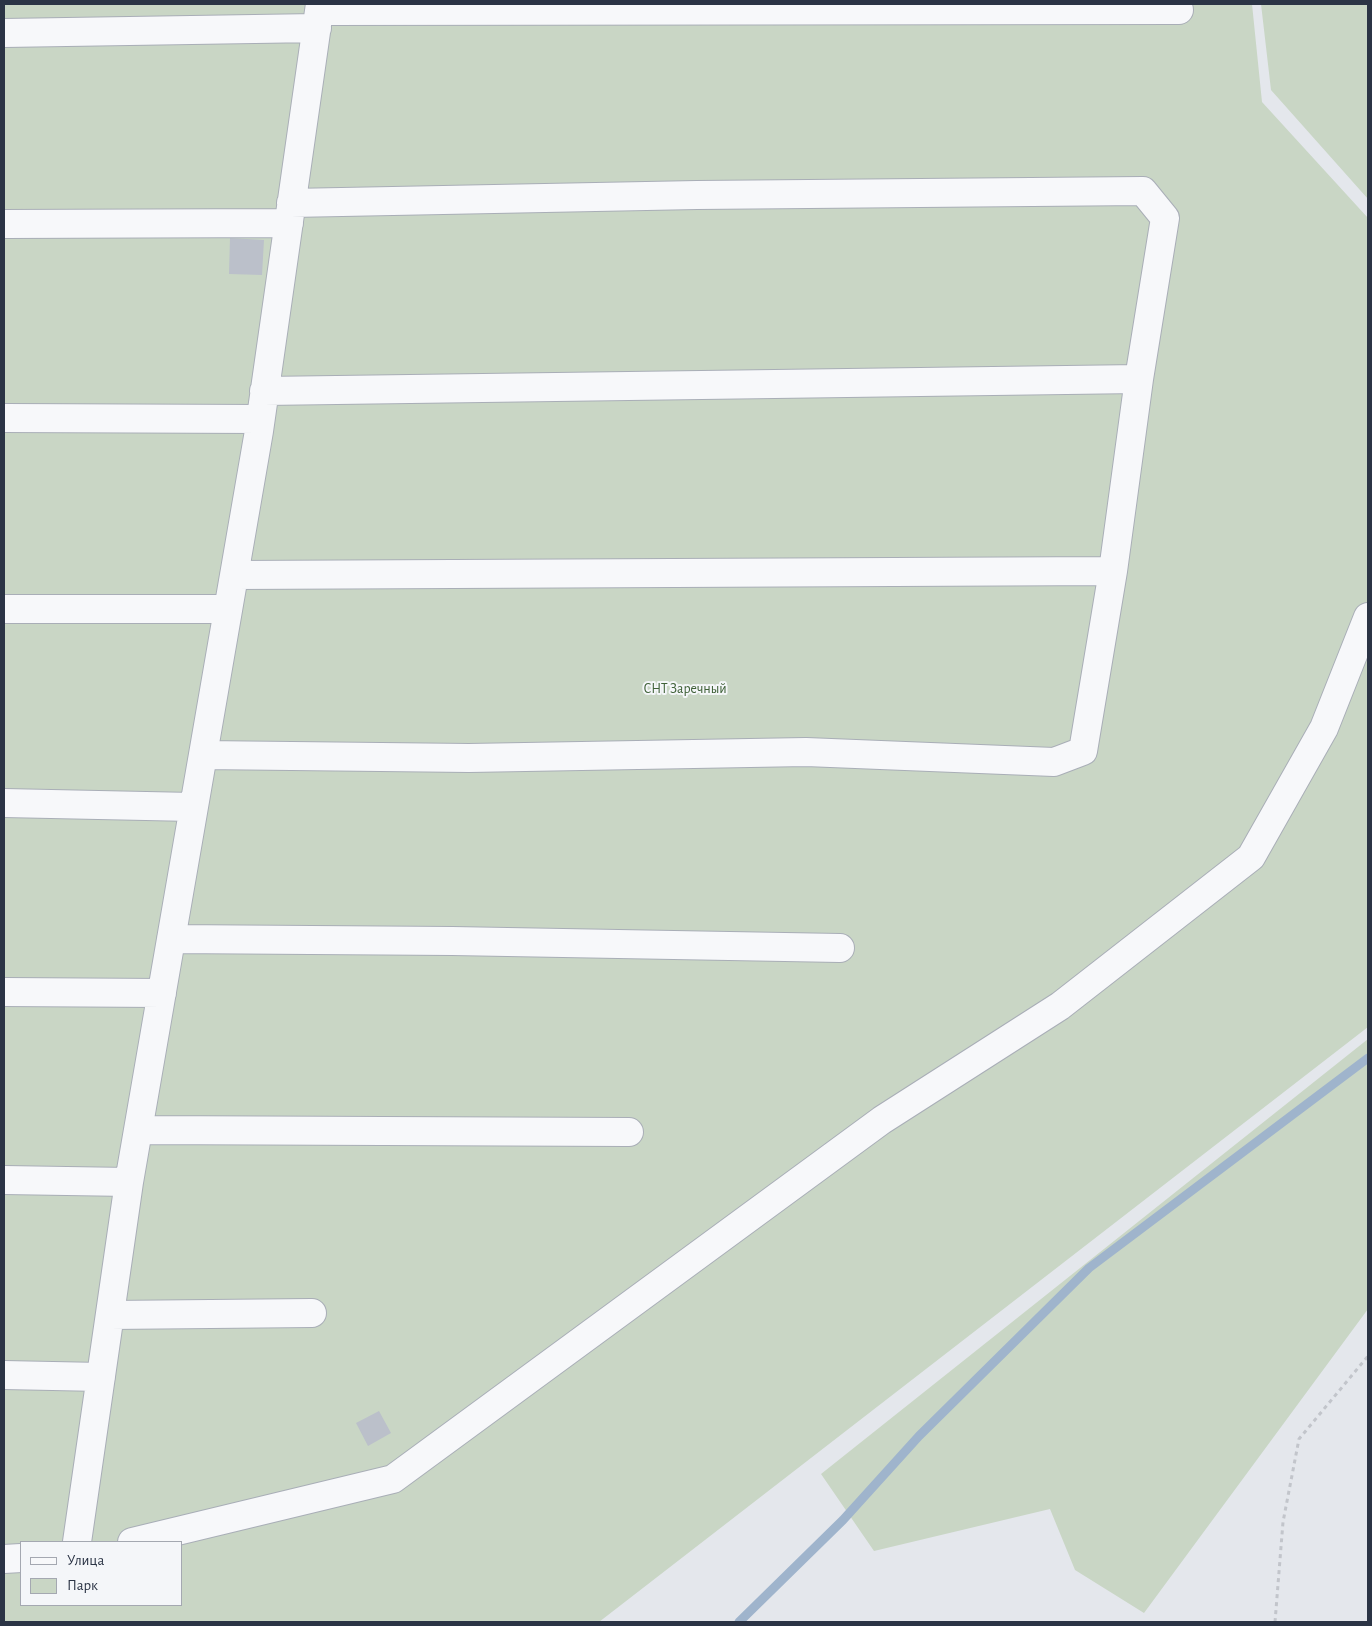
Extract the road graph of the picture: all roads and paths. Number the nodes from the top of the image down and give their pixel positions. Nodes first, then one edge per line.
1 (1178, 10) dead end
2 (319, 14) edge
3 (4, 33) edge
4 (290, 213) junction
5 (4, 224) edge
6 (1139, 379) junction
7 (264, 391) junction
8 (4, 418) edge
9 (260, 419) junction
10 (1113, 571) junction
11 (234, 575) junction
12 (228, 608) junction
13 (4, 610) edge
14 (1368, 616) edge
15 (203, 755) junction
16 (4, 803) edge
17 (193, 807) junction
18 (171, 939) junction
19 (840, 948) dead end
20 (4, 992) edge
21 (162, 993) junction
22 (138, 1130) junction
23 (629, 1132) dead end
24 (4, 1180) edge
25 (129, 1182) junction
26 (312, 1313) dead end
27 (110, 1315) junction
28 (1368, 1356) edge
29 (4, 1375) edge
30 (101, 1376) junction
31 (77, 1541) edge
32 (136, 1541) edge
33 (20, 1558) edge
34 (4, 1559) edge
35 (1275, 1622) edge

1 - 2 street
2 - 3 street
2 - 4 street
4 - 5 street
4 - 6 street
4 - 7 street
6 - 7 street
6 - 10 street
7 - 9 street
8 - 9 street
9 - 11 street
10 - 11 street
10 - 15 street
11 - 12 street
12 - 13 street
12 - 15 street
14 - 32 street
15 - 17 street
16 - 17 street
17 - 18 street
18 - 19 street
18 - 21 street
20 - 21 street
21 - 22 street
22 - 23 street
22 - 25 street
24 - 25 street
25 - 27 street
26 - 27 street
27 - 30 street
28 - 35 path
29 - 30 street
30 - 31 street
33 - 34 street

